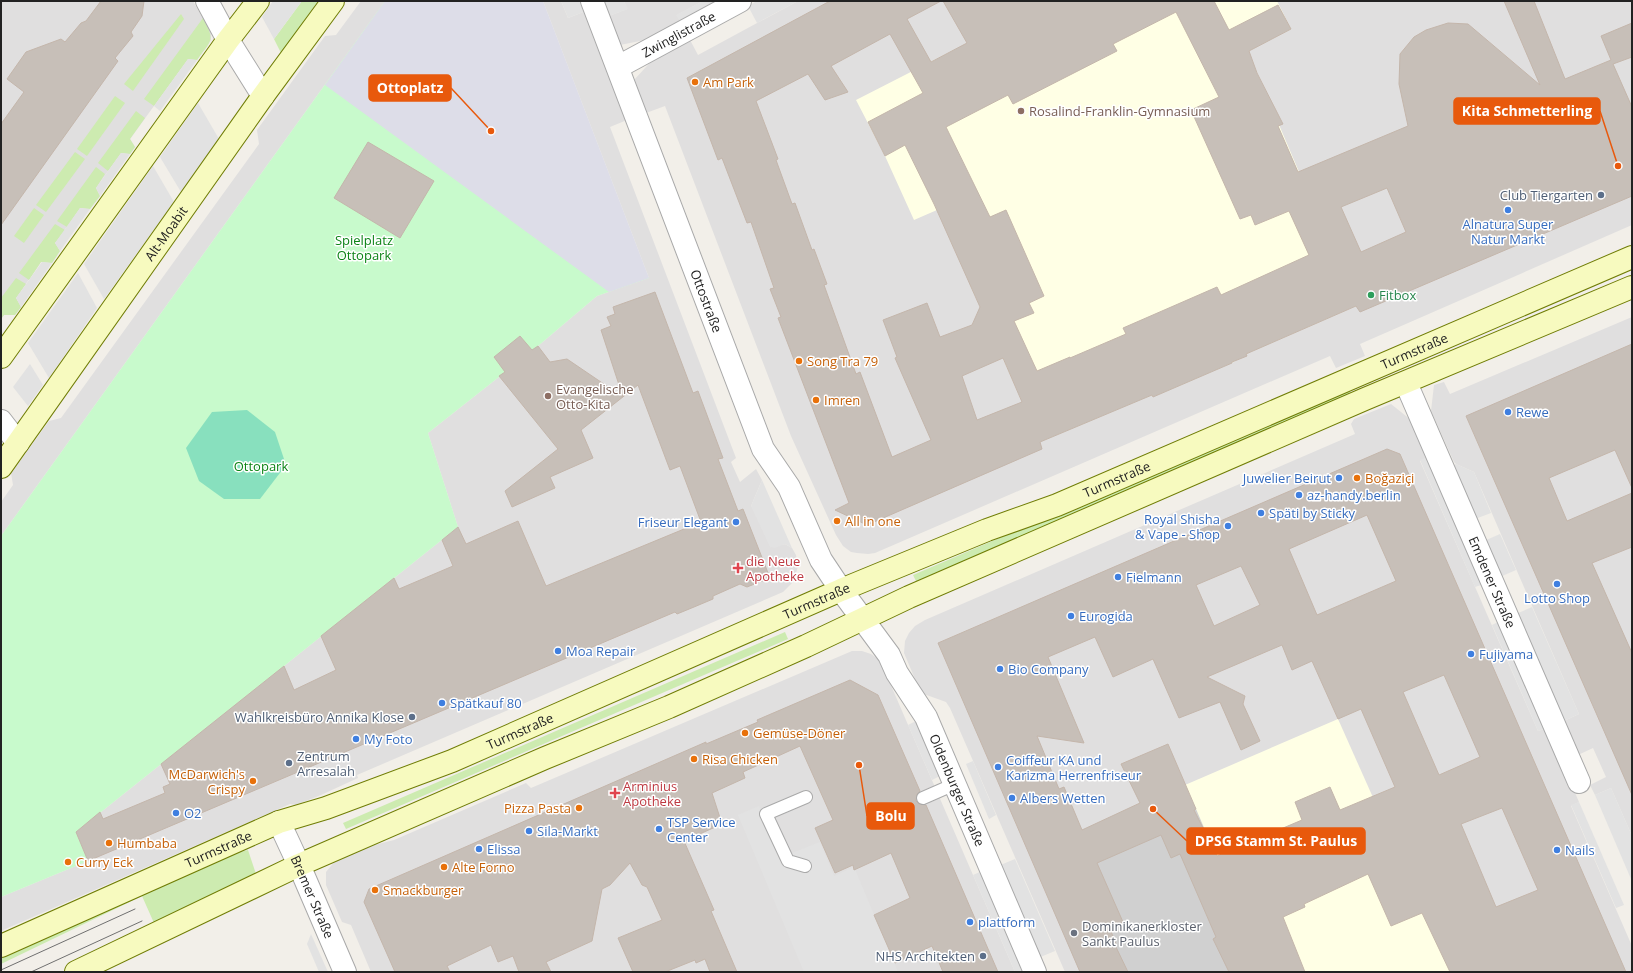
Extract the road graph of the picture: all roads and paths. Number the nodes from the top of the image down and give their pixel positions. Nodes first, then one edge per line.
1 (207, 1) edge
2 (258, 1) edge
3 (333, 1) edge
4 (592, 1) edge
5 (740, 1) edge
6 (228, 40) junction
7 (618, 67) junction
8 (263, 96) junction
9 (1632, 257) edge
10 (1632, 287) edge
11 (1, 358) edge
12 (1406, 383) junction
13 (1, 421) edge
14 (18, 443) junction
15 (1, 467) edge
16 (841, 590) junction
17 (862, 618) junction
18 (1579, 782) dead end
19 (954, 784) junction
20 (806, 797) dead end
21 (923, 798) dead end
22 (279, 822) junction
23 (300, 865) junction
24 (805, 866) dead end
25 (1, 946) edge
26 (76, 972) edge
27 (345, 972) edge
28 (1035, 972) edge

1 - 6 street
2 - 6 main road
3 - 8 main road, Alt-Moabit
4 - 7 street, Ottostraße
5 - 7 street, Zwinglistraße
6 - 8 street
6 - 11 main road
7 - 16 street, Ottostraße
8 - 14 main road, Alt-Moabit
9 - 16 main road, Turmstraße
10 - 12 main road, Turmstraße
12 - 17 main road, Turmstraße
12 - 18 street, Emdener Straße
13 - 14 street
14 - 15 main road, Alt-Moabit
16 - 17 street, Ottostraße
16 - 22 main road, Turmstraße
17 - 19 street, Oldenburger Straße
17 - 23 main road, Turmstraße
19 - 21 lane
19 - 28 street, Oldenburger Straße
20 - 24 lane
22 - 23 street, Bremer Straße
22 - 25 main road, Turmstraße
23 - 26 main road, Turmstraße
23 - 27 street, Bremer Straße

